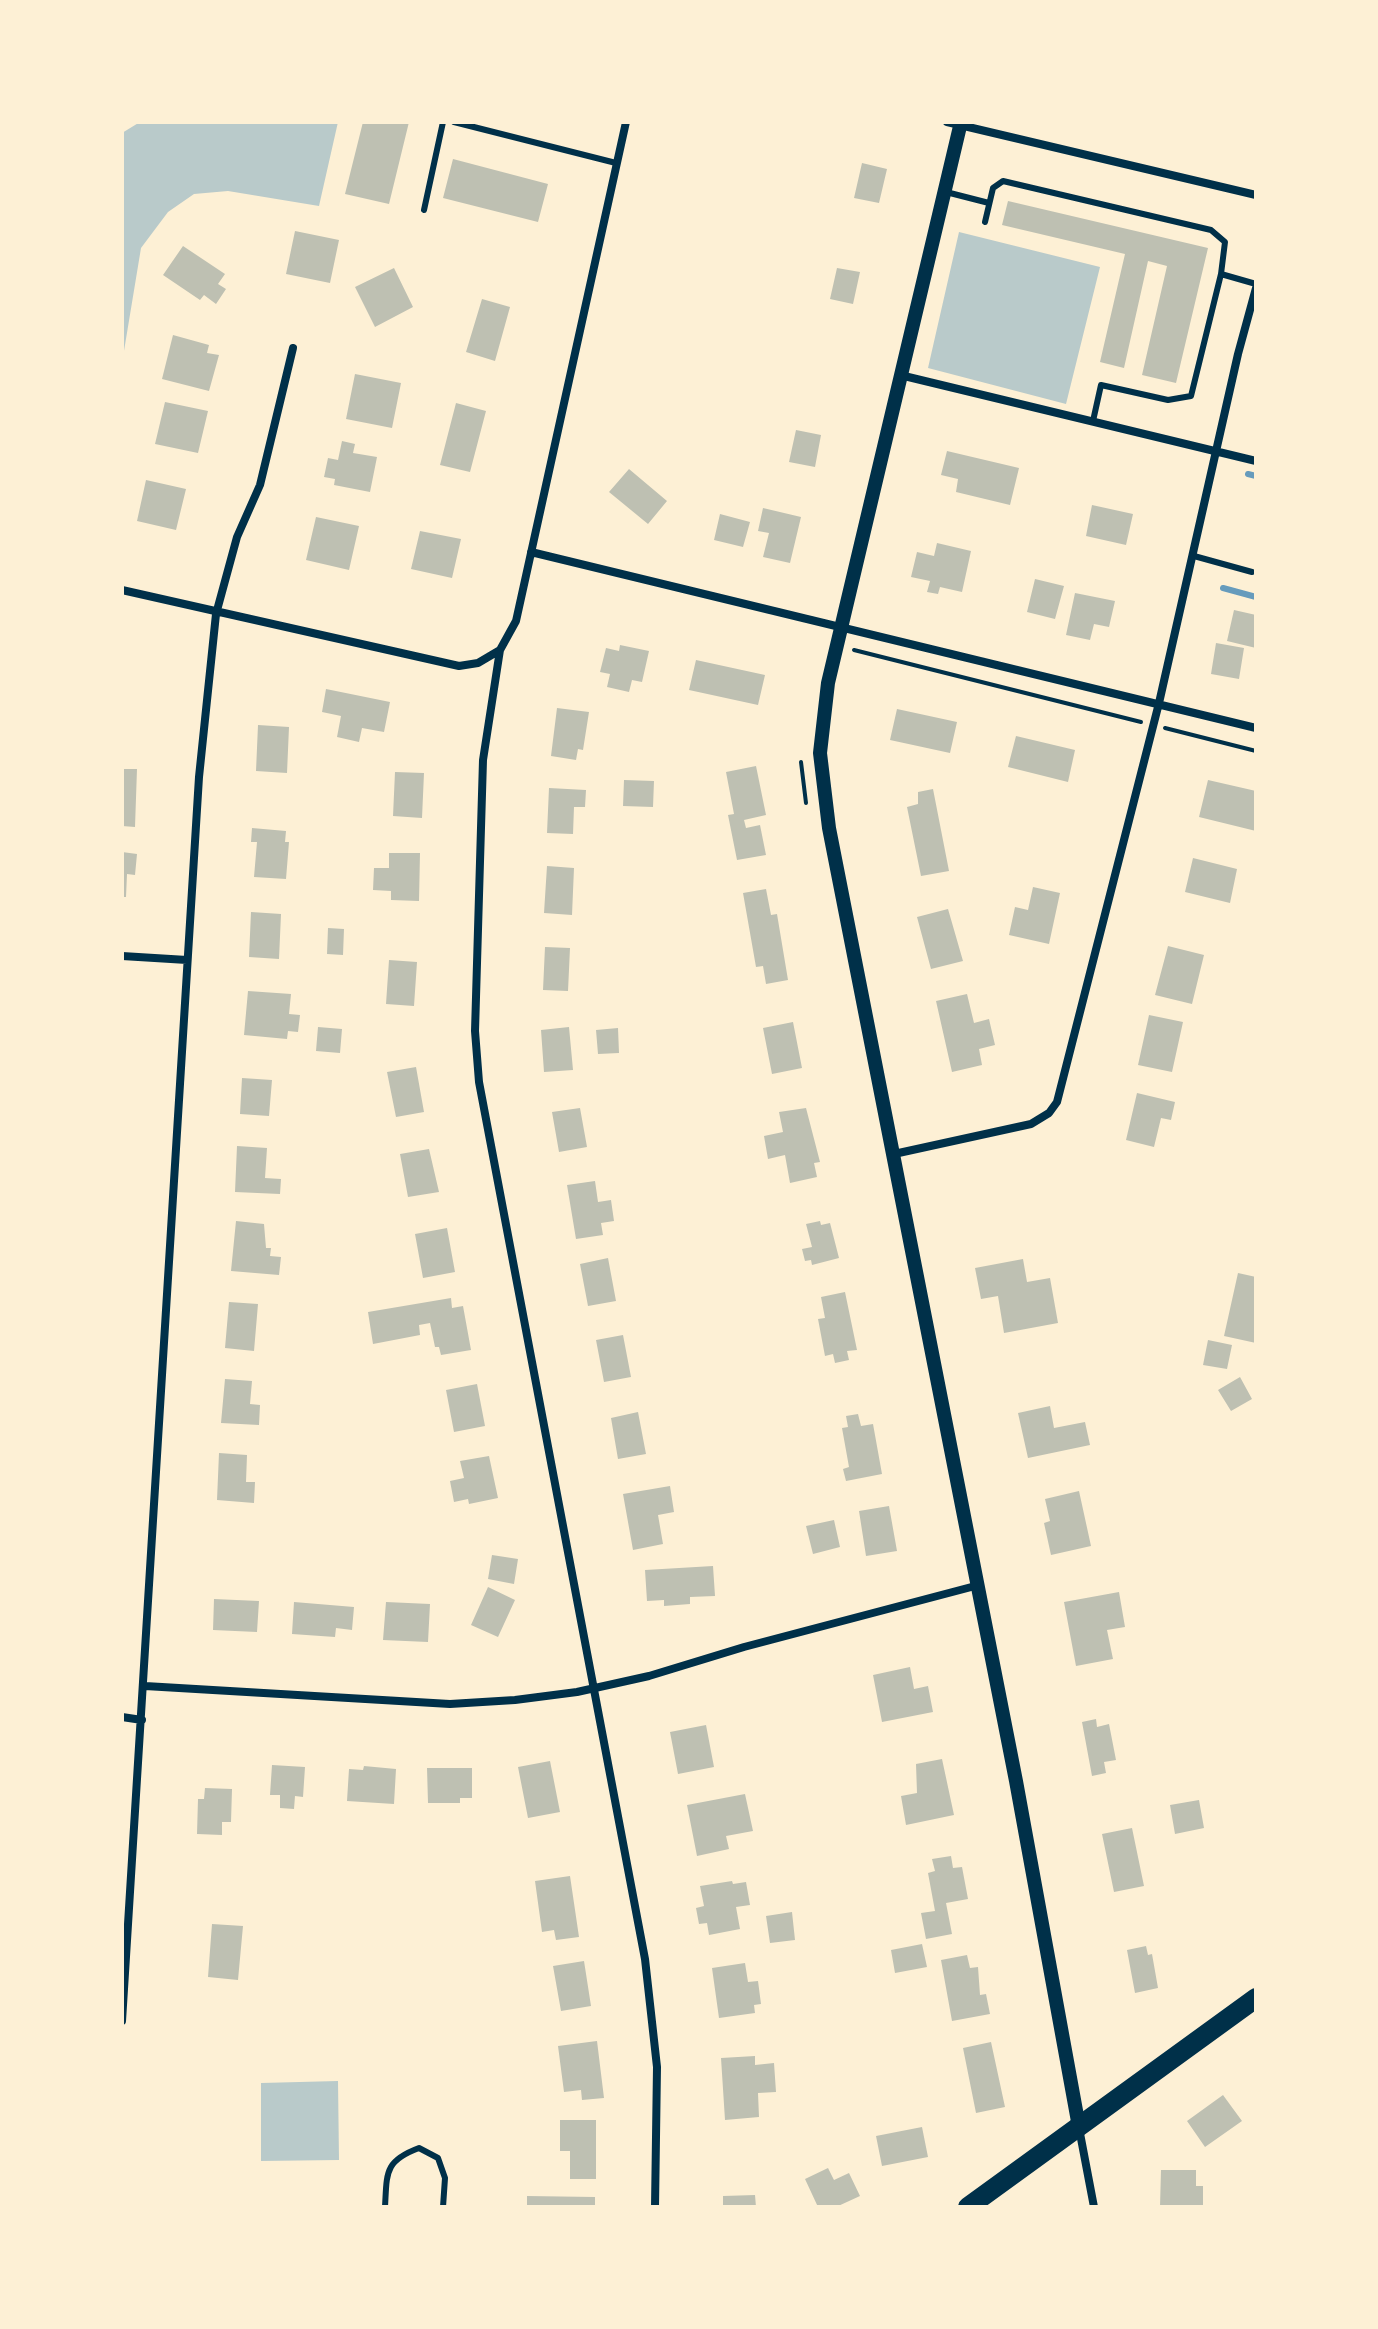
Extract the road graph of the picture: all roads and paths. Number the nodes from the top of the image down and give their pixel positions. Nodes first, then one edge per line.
1 (443, 122) edge
2 (454, 122) edge
3 (626, 122) edge
4 (956, 123) edge
5 (616, 163) junction
6 (944, 191) junction
7 (1256, 195) edge
8 (989, 203) junction
9 (424, 210) dead end
10 (985, 222) dead end
11 (1221, 274) junction
12 (1256, 286) edge
13 (293, 348) dead end
14 (899, 375) junction
15 (1093, 421) junction
16 (1217, 451) junction
17 (1256, 461) edge
18 (531, 552) junction
19 (1194, 556) junction
20 (1252, 572) dead end
21 (122, 590) edge
22 (216, 614) junction
23 (841, 627) junction
24 (836, 647) junction
25 (500, 650) junction
26 (1159, 703) junction
27 (1153, 726) junction
28 (1256, 728) edge
29 (1256, 751) edge
30 (122, 956) edge
31 (187, 960) junction
32 (894, 1154) junction
33 (979, 1585) junction
34 (145, 1686) junction
35 (596, 1689) junction
36 (122, 1717) edge
37 (142, 1720) junction
38 (1256, 1998) edge
39 (122, 2021) edge
40 (1079, 2127) junction
41 (385, 2207) edge
42 (443, 2207) edge
43 (655, 2207) edge
44 (968, 2207) edge
45 (1094, 2207) edge

1 - 9 lane
2 - 5 lane
3 - 5 street
4 - 6 street
4 - 7 street
5 - 18 street
6 - 8 lane
6 - 14 street
8 - 10 lane
8 - 11 lane
11 - 12 lane
11 - 15 lane
12 - 16 street
13 - 22 street
14 - 15 street
14 - 23 street
15 - 16 street
16 - 17 street
16 - 19 street
18 - 23 street
18 - 25 street
19 - 20 lane
19 - 26 street
21 - 22 street
22 - 25 street
22 - 31 street
23 - 24 street
23 - 26 street
24 - 27 path
24 - 32 street
25 - 35 street
26 - 27 street
26 - 28 street
27 - 29 path
27 - 32 street
30 - 31 street
31 - 34 street
32 - 33 street
33 - 35 street
33 - 40 street
34 - 35 street
34 - 37 street
35 - 43 street
36 - 37 street
37 - 39 street
38 - 40 main road
40 - 44 main road
40 - 45 street
41 - 42 lane

